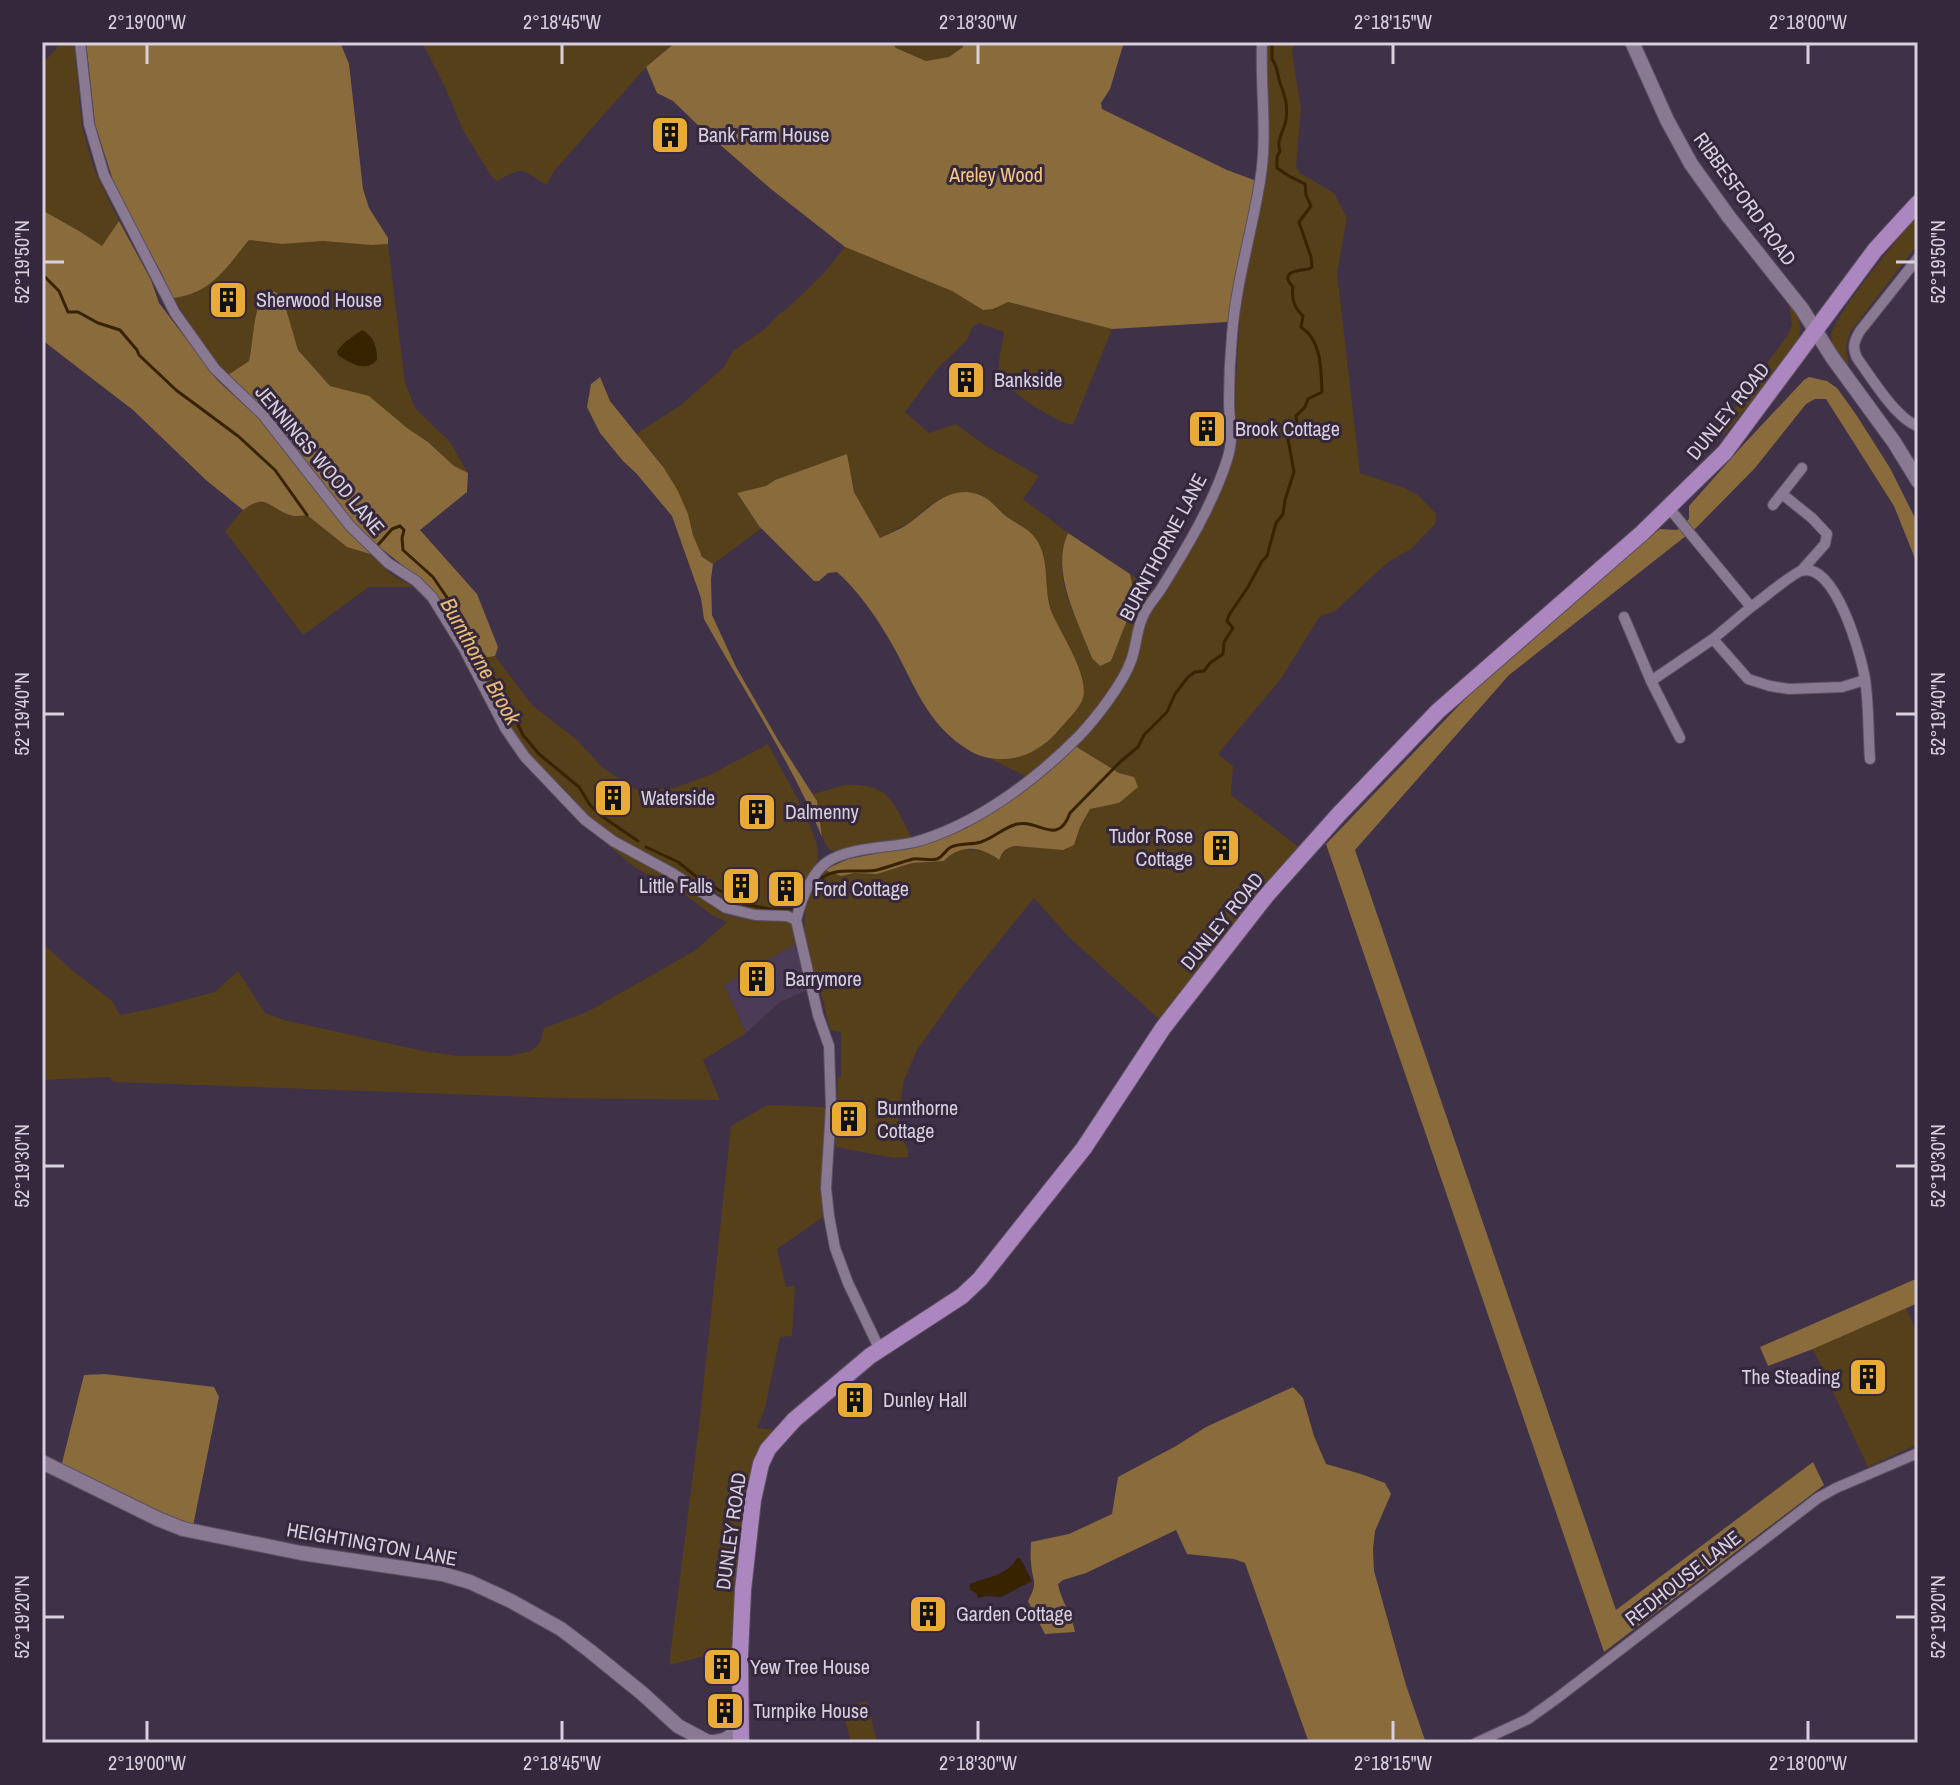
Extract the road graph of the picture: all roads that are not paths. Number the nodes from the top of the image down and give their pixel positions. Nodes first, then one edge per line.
1 (80, 42) edge
2 (1262, 42) edge
3 (1632, 42) edge
4 (1918, 203) edge
5 (1918, 258) edge
6 (1815, 331) junction
7 (1915, 425) edge
8 (1802, 468) dead end
9 (1918, 481) edge
10 (1782, 494) junction
11 (1773, 505) dead end
12 (1669, 508) junction
13 (1801, 571) junction
14 (1751, 607) junction
15 (1624, 617) dead end
16 (1713, 639) junction
17 (1865, 680) junction
18 (1651, 681) junction
19 (1680, 738) dead end
20 (1870, 759) dead end
21 (796, 920) junction
22 (880, 1350) junction
23 (1918, 1453) edge
24 (42, 1462) edge
25 (740, 1724) junction
26 (710, 1743) edge
27 (741, 1743) edge
28 (1476, 1743) edge

1 - 21 street, JENNINGS WOOD LANE
2 - 21 street, BURNTHORNE LANE
3 - 6 street, RIBBESFORD ROAD
4 - 6 main road, DUNLEY ROAD
5 - 7 street
6 - 9 street, RIBBESFORD ROAD
6 - 12 main road, DUNLEY ROAD
8 - 10 street
10 - 11 street
10 - 13 street
12 - 14 street
12 - 22 main road, DUNLEY ROAD
13 - 14 street
13 - 17 street
14 - 16 street
15 - 18 street
16 - 17 street
16 - 18 street
17 - 20 street
18 - 19 street
21 - 22 street
22 - 25 main road, DUNLEY ROAD
23 - 28 street, REDHOUSE LANE
24 - 26 street, HEIGHTINGTON LANE
25 - 26 street, HEIGHTINGTON LANE
25 - 27 main road, DUNLEY ROAD

